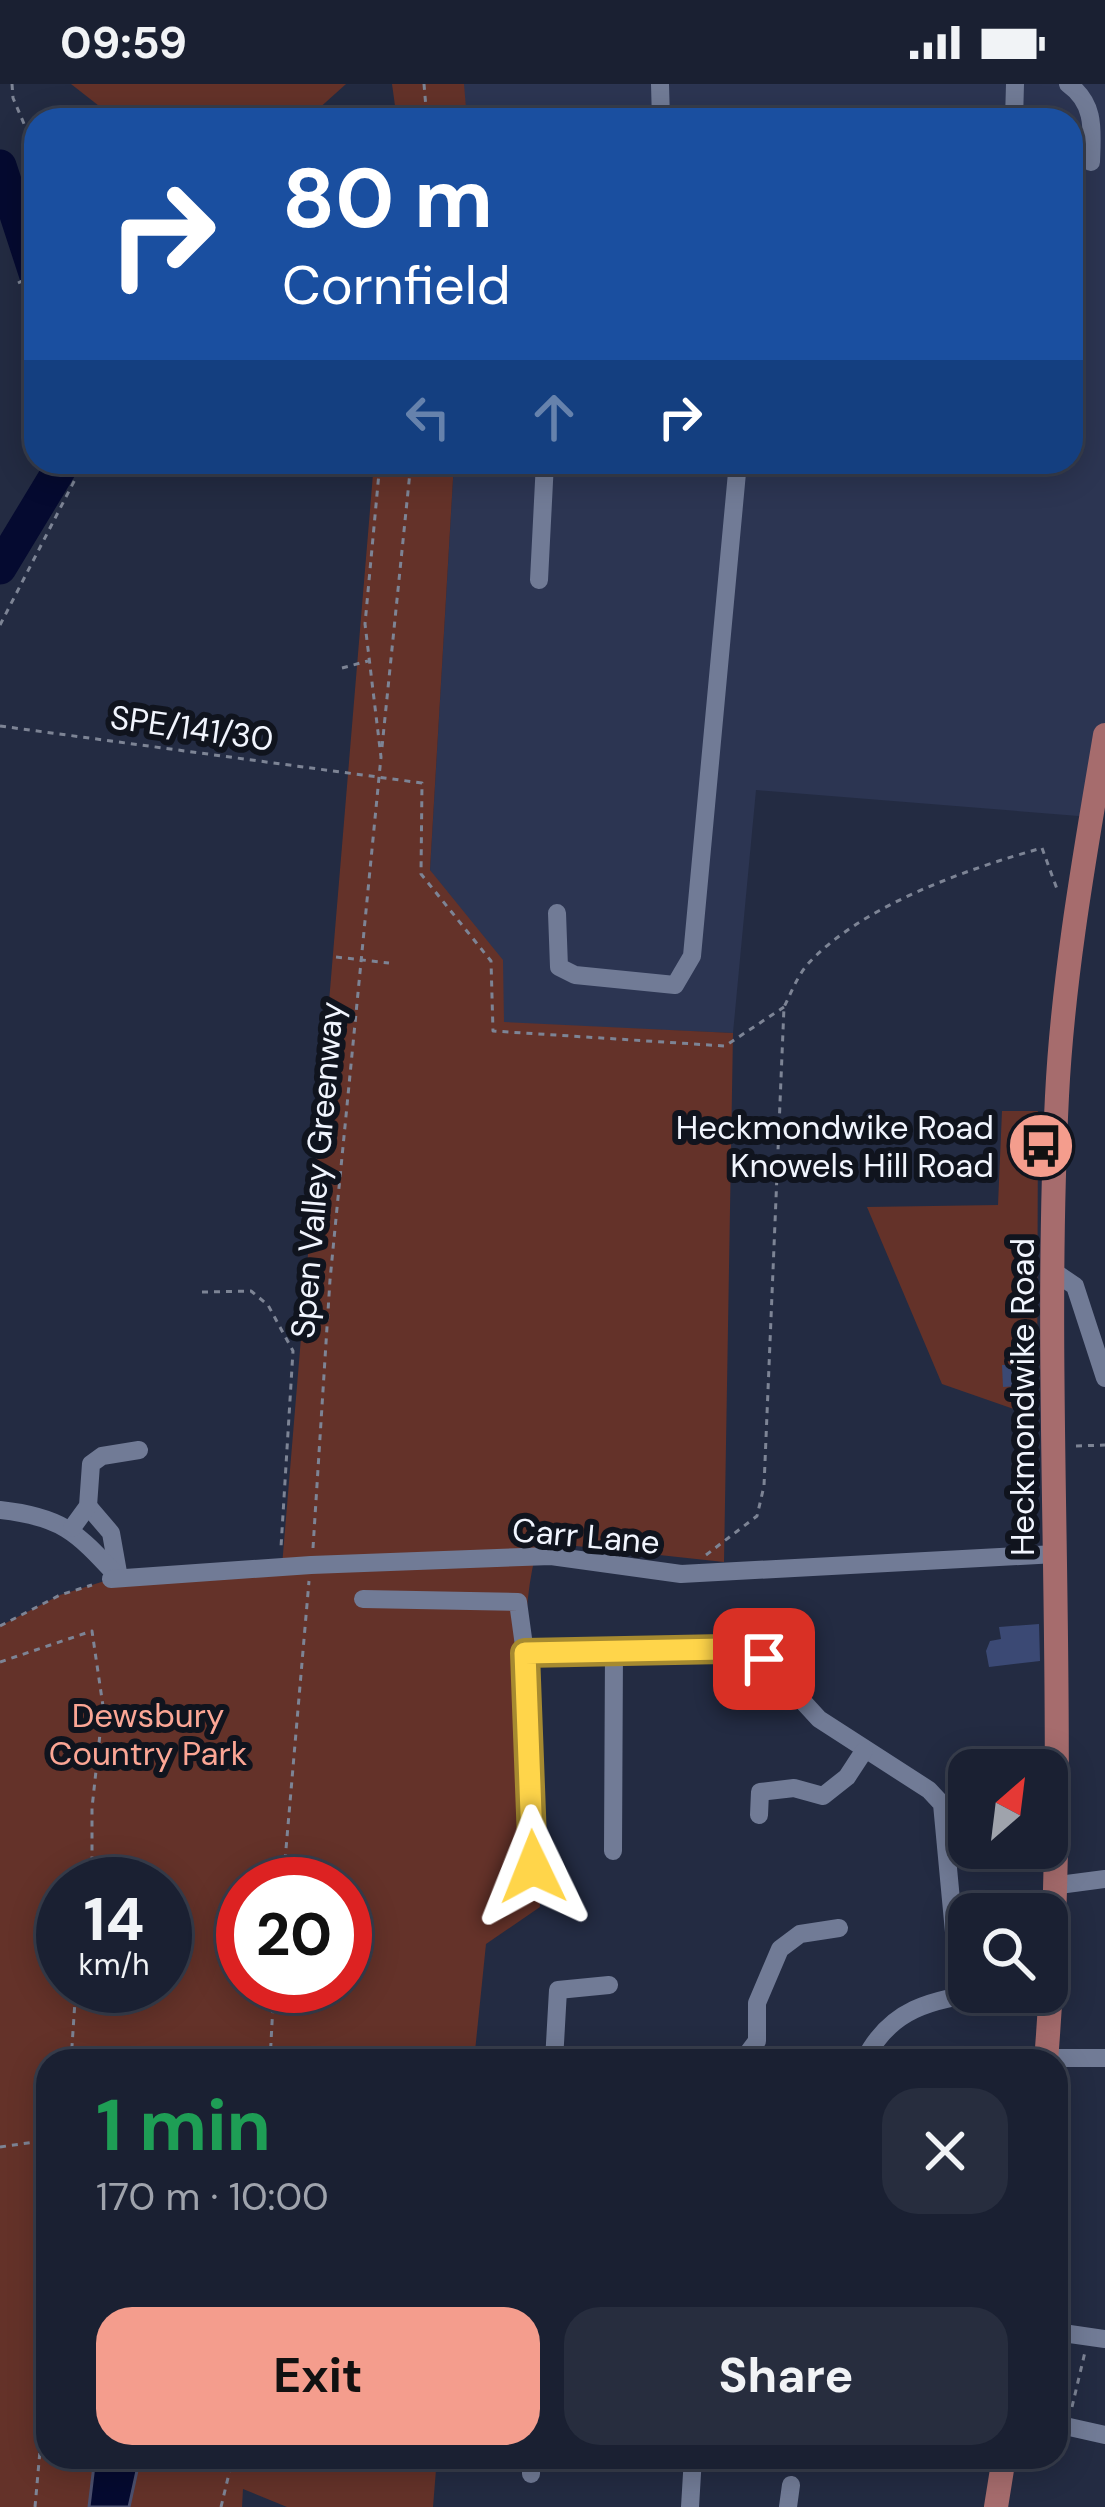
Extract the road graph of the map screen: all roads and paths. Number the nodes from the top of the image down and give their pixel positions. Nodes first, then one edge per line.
1 (12, 84) edge
2 (1068, 84) edge
3 (24, 124) edge
4 (1091, 162) dead end
5 (24, 280) edge
6 (18, 283) dead end
7 (78, 474) edge
8 (379, 474) edge
9 (410, 474) edge
10 (544, 474) edge
11 (737, 474) edge
12 (539, 580) dead end
13 (0, 625) edge
14 (368, 661) junction
15 (342, 668) dead end
16 (0, 726) edge
17 (1105, 735) edge
18 (381, 757) junction
19 (378, 776) junction
20 (1058, 890) dead end
21 (557, 913) dead end
22 (336, 957) dead end
23 (388, 963) dead end
24 (1053, 1271) junction
25 (202, 1292) dead end
26 (1105, 1378) edge
27 (1105, 1445) edge
28 (1057, 1447) junction
29 (140, 1450) dead end
30 (88, 1506) junction
31 (0, 1510) edge
32 (72, 1528) junction
33 (1056, 1554) junction
34 (311, 1565) junction
35 (280, 1567) junction
36 (681, 1574) junction
37 (115, 1579) junction
38 (363, 1599) dead end
39 (0, 1626) edge
40 (614, 1652) junction
41 (525, 1653) junction
42 (0, 1662) edge
43 (864, 1751) junction
44 (759, 1815) dead end
45 (614, 1851) dead end
46 (92, 1857) edge
47 (285, 1857) edge
48 (533, 1867) dead end
49 (1105, 1879) edge
50 (1058, 1885) junction
51 (950, 1893) edge
52 (1057, 1893) edge
53 (839, 1928) dead end
54 (609, 1984) dead end
55 (948, 2000) edge
56 (74, 2013) edge
57 (273, 2013) edge
58 (1048, 2013) edge
59 (71, 2049) edge
60 (271, 2049) edge
61 (555, 2049) edge
62 (751, 2049) edge
63 (871, 2049) edge
64 (1047, 2049) edge
65 (1068, 2059) edge
66 (1105, 2059) edge
67 (36, 2142) edge
68 (0, 2146) edge
69 (1097, 2337) edge
70 (1068, 2411) edge
71 (1068, 2427) edge
72 (1105, 2435) edge
73 (38, 2469) edge
74 (230, 2469) edge
75 (692, 2469) edge
76 (1002, 2469) edge
77 (791, 2486) dead end
78 (35, 2507) edge
79 (220, 2507) edge
80 (690, 2507) edge
81 (788, 2507) edge
82 (995, 2507) edge

1 - 3 path
2 - 4 street
5 - 6 path
7 - 13 path
8 - 14 path, Spen Valley Greenway
9 - 18 path
10 - 12 street
11 - 21 street
14 - 15 path
14 - 18 path, Spen Valley Greenway
16 - 19 path, SPE/141/30
17 - 24 main road, Heckmondwike Road
18 - 19 path, Spen Valley Greenway
19 - 34 path, Spen Valley Greenway
20 - 36 path
22 - 23 path
24 - 26 street
24 - 28 main road, Heckmondwike Road
25 - 35 path
27 - 28 path
28 - 33 main road, Heckmondwike Road
29 - 30 street
30 - 32 street
30 - 37 street
31 - 32 street
32 - 37 street
33 - 36 street, Carr Lane
33 - 50 main road, Heckmondwike Road
34 - 35 street, Carr Lane
34 - 36 street, Carr Lane
34 - 47 path, Spen Valley Greenway
35 - 37 street, Carr Lane
37 - 39 path
38 - 41 street
40 - 41 street
40 - 43 street
40 - 45 street
41 - 48 street
42 - 46 path
43 - 44 street
43 - 51 street
49 - 50 street
50 - 52 main road, Heckmondwike Road
53 - 62 street
54 - 61 street
55 - 63 street
56 - 59 path
57 - 60 path
58 - 64 main road, Heckmondwike Road
65 - 66 street
67 - 68 path
69 - 70 path
71 - 72 street
73 - 78 path
74 - 79 path
75 - 80 street
76 - 82 main road
77 - 81 street

